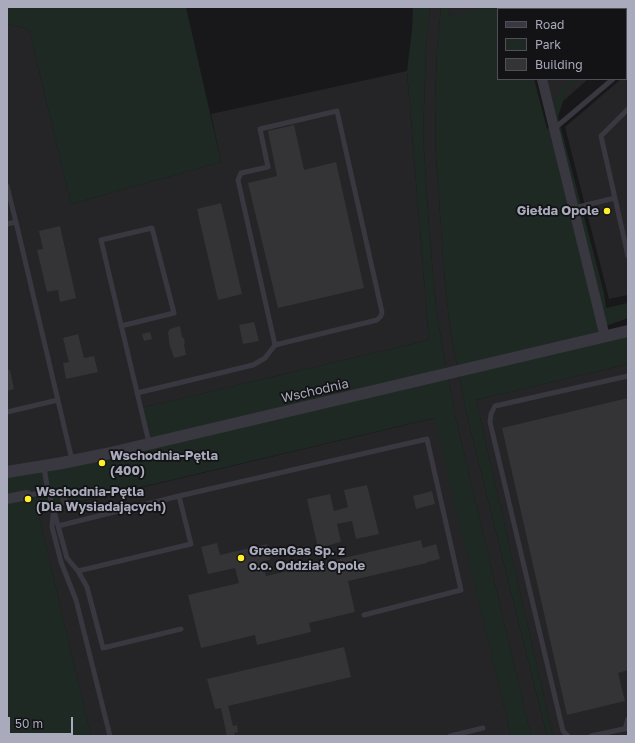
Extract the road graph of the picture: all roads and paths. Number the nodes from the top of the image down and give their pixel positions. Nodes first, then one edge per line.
1 (542, 80) edge
2 (612, 80) edge
3 (628, 109) edge
4 (555, 128) junction
5 (7, 186) edge
6 (615, 198) junction
7 (574, 208) junction
8 (16, 222) junction
9 (7, 224) edge
10 (628, 256) edge
11 (121, 326) junction
12 (628, 331) edge
13 (605, 337) junction
14 (275, 345) junction
15 (628, 376) edge
16 (137, 393) junction
17 (58, 400) junction
18 (7, 412) edge
19 (149, 444) junction
20 (72, 461) junction
21 (44, 466) junction
22 (7, 472) edge
23 (47, 486) junction
24 (27, 495) joint
25 (179, 496) junction
26 (7, 499) edge
27 (53, 508) junction
28 (58, 526) junction
29 (78, 571) junction
30 (364, 615) dead end
31 (181, 629) dead end
32 (628, 719) edge
33 (483, 728) dead end
34 (626, 729) edge
35 (110, 736) edge
36 (450, 736) edge
37 (568, 736) edge
38 (591, 736) edge

1 - 4 street
2 - 4 lane
3 - 6 lane
4 - 7 street
5 - 8 lane
6 - 7 lane
6 - 10 lane
7 - 13 street
8 - 9 lane
8 - 17 lane
11 - 11 lane
11 - 16 lane
12 - 13 street, Wschodnia
13 - 19 street, Wschodnia
14 - 14 lane
14 - 16 lane
15 - 37 lane
16 - 19 lane
17 - 18 lane
17 - 20 lane
19 - 20 street, Wschodnia
20 - 21 street, Wschodnia
21 - 22 street, Wschodnia
21 - 23 lane
23 - 24 lane
23 - 27 lane
24 - 26 street
25 - 28 lane
25 - 29 lane
25 - 30 lane
27 - 28 lane
27 - 35 lane
28 - 29 lane
29 - 31 lane
32 - 34 lane
33 - 36 lane
34 - 38 lane

